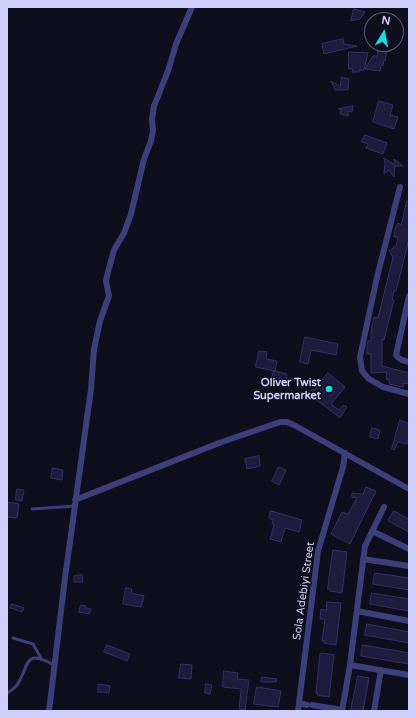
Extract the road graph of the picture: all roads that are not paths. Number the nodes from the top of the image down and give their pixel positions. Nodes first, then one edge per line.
1 (192, 7) edge
2 (400, 187) dead end
3 (409, 296) edge
4 (406, 319) edge
5 (409, 362) edge
6 (409, 394) edge
7 (345, 453) junction
8 (409, 489) edge
9 (75, 503) junction
10 (384, 507) dead end
11 (32, 509) dead end
12 (372, 531) junction
13 (409, 549) edge
14 (363, 559) junction
15 (409, 566) edge
16 (356, 611) junction
17 (409, 620) edge
18 (13, 638) dead end
19 (41, 658) junction
20 (350, 665) junction
21 (55, 666) junction
22 (381, 670) junction
23 (409, 674) edge
24 (7, 693) edge
25 (299, 703) junction
26 (342, 710) edge
27 (49, 711) edge
28 (298, 711) edge
29 (374, 711) edge

1 - 9 street
2 - 6 street
3 - 4 street
4 - 5 street
7 - 8 street
7 - 9 street
7 - 25 street, Sola Adebiyi Street
9 - 11 lane
9 - 21 street
10 - 12 street
12 - 13 street
12 - 14 street
14 - 15 street
14 - 16 street
16 - 17 street
16 - 20 street
18 - 19 lane
19 - 21 lane
19 - 24 lane
20 - 22 street
20 - 26 street
21 - 27 street
22 - 23 street
22 - 29 street
25 - 26 street
25 - 28 street, Sola Adebiyi Street

